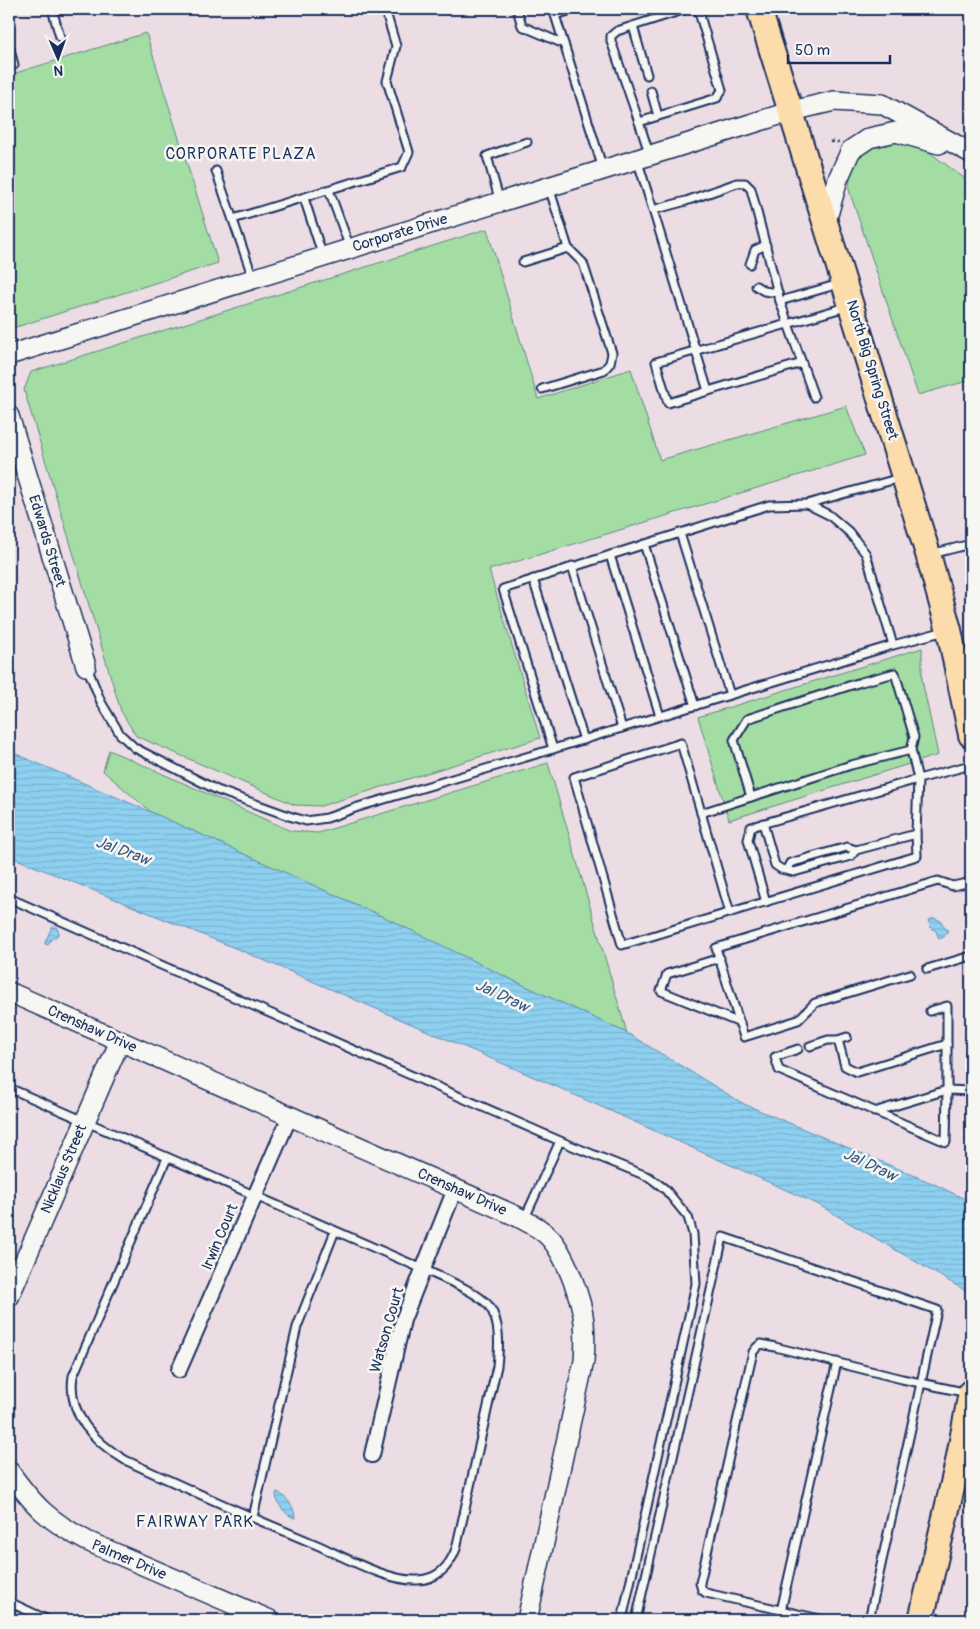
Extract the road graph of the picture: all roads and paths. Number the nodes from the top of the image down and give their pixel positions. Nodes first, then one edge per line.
1 (52, 9) edge
2 (386, 9) edge
3 (517, 9) edge
4 (576, 9) edge
5 (686, 9) edge
6 (698, 9) edge
7 (759, 9) edge
8 (633, 26) junction
9 (60, 37) dead end
10 (564, 44) junction
11 (9, 46) edge
12 (9, 66) edge
13 (647, 75) dead end
14 (652, 91) dead end
15 (792, 111) junction
16 (658, 116) junction
17 (639, 122) junction
18 (527, 142) dead end
19 (970, 153) edge
20 (643, 157) junction
21 (603, 170) junction
22 (216, 171) dead end
23 (549, 187) junction
24 (329, 190) junction
25 (304, 198) junction
26 (500, 202) junction
27 (654, 210) junction
28 (233, 219) junction
29 (826, 222) junction
30 (766, 245) junction
31 (350, 248) junction
32 (568, 248) junction
33 (323, 257) junction
34 (523, 262) dead end
35 (750, 264) dead end
36 (254, 278) junction
37 (844, 282) junction
38 (756, 286) dead end
39 (778, 293) junction
40 (780, 301) junction
41 (852, 305) junction
42 (788, 324) junction
43 (696, 351) junction
44 (9, 355) edge
45 (802, 362) junction
46 (542, 389) dead end
47 (708, 391) junction
48 (814, 397) dead end
49 (9, 416) edge
50 (905, 476) junction
51 (807, 504) junction
52 (680, 533) junction
53 (971, 543) edge
54 (644, 544) junction
55 (928, 554) junction
56 (610, 555) junction
57 (572, 566) junction
58 (533, 579) junction
59 (949, 630) junction
60 (893, 645) junction
61 (86, 666) joint
62 (730, 695) junction
63 (694, 706) junction
64 (660, 716) junction
65 (622, 728) junction
66 (971, 735) edge
67 (584, 740) junction
68 (553, 749) junction
69 (911, 750) junction
70 (971, 765) edge
71 (918, 779) junction
72 (751, 797) junction
73 (701, 813) junction
74 (763, 823) junction
75 (916, 834) junction
76 (971, 882) edge
77 (9, 898) edge
78 (766, 902) junction
79 (730, 912) junction
80 (971, 956) edge
81 (720, 958) junction
82 (927, 969) dead end
83 (910, 974) dead end
84 (9, 992) edge
85 (930, 1011) dead end
86 (740, 1023) junction
87 (847, 1037) dead end
88 (838, 1040) junction
89 (120, 1042) junction
90 (947, 1044) junction
91 (810, 1046) dead end
92 (798, 1049) dead end
93 (9, 1088) edge
94 (948, 1090) junction
95 (971, 1091) edge
96 (873, 1112) junction
97 (290, 1116) junction
98 (84, 1122) junction
99 (560, 1141) junction
100 (167, 1158) junction
101 (455, 1189) junction
102 (255, 1197) junction
103 (524, 1220) junction
104 (335, 1231) junction
105 (423, 1269) junction
106 (9, 1297) edge
107 (837, 1362) junction
108 (179, 1370) dead end
109 (921, 1383) junction
110 (971, 1399) edge
111 (372, 1455) dead end
112 (9, 1471) edge
113 (253, 1517) junction
114 (9, 1602) edge
115 (781, 1611) junction
116 (48, 1620) edge
117 (270, 1620) edge
118 (527, 1620) edge
119 (622, 1620) edge
120 (636, 1620) edge
121 (824, 1620) edge
122 (869, 1620) edge
123 (920, 1620) edge

1 - 9 lane
2 - 24 lane
3 - 10 lane
4 - 10 lane
5 - 8 lane
6 - 16 lane
7 - 15 highway, North Big Spring Street
8 - 13 lane
8 - 17 lane
10 - 21 lane
11 - 12 lane
14 - 16 lane
15 - 19 street, Corporate Drive
15 - 20 street, Corporate Drive
15 - 29 highway, North Big Spring Street
16 - 17 lane
17 - 20 lane
18 - 26 lane
19 - 29 street
20 - 21 street, Corporate Drive
20 - 27 lane
21 - 23 street, Corporate Drive
22 - 28 lane
23 - 26 street, Corporate Drive
23 - 32 lane
24 - 25 lane
24 - 31 lane
25 - 28 lane
25 - 33 lane
26 - 31 street, Corporate Drive
27 - 30 lane
27 - 43 lane
28 - 36 lane
29 - 37 highway, North Big Spring Street
30 - 35 lane
30 - 39 lane
31 - 33 street, Corporate Drive
32 - 34 lane
32 - 46 lane
33 - 36 street, Corporate Drive
36 - 44 street, Corporate Drive
37 - 40 lane
37 - 41 highway, North Big Spring Street
38 - 39 lane
39 - 40 lane
40 - 42 lane
41 - 42 lane
41 - 50 highway, North Big Spring Street
42 - 43 lane
42 - 45 lane
43 - 47 lane
43 - 47 lane
45 - 47 lane
45 - 48 lane
49 - 61 street, Edwards Street
50 - 51 lane
50 - 55 highway, North Big Spring Street
51 - 52 lane
51 - 60 lane
52 - 54 lane
52 - 62 lane
53 - 55 lane
54 - 56 lane
54 - 63 lane
55 - 59 highway, North Big Spring Street
56 - 57 lane
56 - 64 lane
57 - 58 lane
57 - 65 lane
58 - 67 lane
58 - 68 lane
59 - 60 lane
59 - 66 highway, North Big Spring Street
60 - 62 lane
61 - 68 lane
62 - 63 lane
63 - 64 lane
64 - 65 lane
65 - 67 lane
67 - 68 lane
69 - 71 lane
69 - 72 lane
69 - 72 lane
70 - 71 lane
71 - 74 lane
71 - 75 lane
72 - 73 lane
73 - 79 lane
73 - 79 lane
74 - 75 lane
74 - 78 lane
75 - 78 lane
76 - 81 lane
77 - 99 lane
78 - 79 lane
80 - 82 lane
81 - 86 lane
81 - 86 lane
83 - 86 lane
84 - 89 street, Crenshaw Drive
85 - 90 lane
87 - 88 lane
88 - 90 lane
88 - 91 lane
89 - 97 street, Crenshaw Drive
89 - 98 street, Nicklaus Street
90 - 94 lane
92 - 96 lane
93 - 98 lane
94 - 95 lane
94 - 96 lane
94 - 96 lane
97 - 101 street, Crenshaw Drive
97 - 102 street, Irwin Court
98 - 100 lane
98 - 106 street, Nicklaus Street
99 - 103 lane
99 - 119 lane
100 - 102 lane
100 - 113 lane
101 - 103 street, Crenshaw Drive
101 - 105 street, Watson Court
102 - 104 lane
102 - 108 street, Irwin Court
103 - 118 street, Crenshaw Drive
104 - 105 lane
104 - 113 lane
105 - 111 street, Watson Court
105 - 113 lane
107 - 109 lane
107 - 115 lane
107 - 115 lane
109 - 110 lane
109 - 120 lane
109 - 122 lane
110 - 123 highway
112 - 117 street, Palmer Drive
114 - 116 lane
115 - 121 lane

